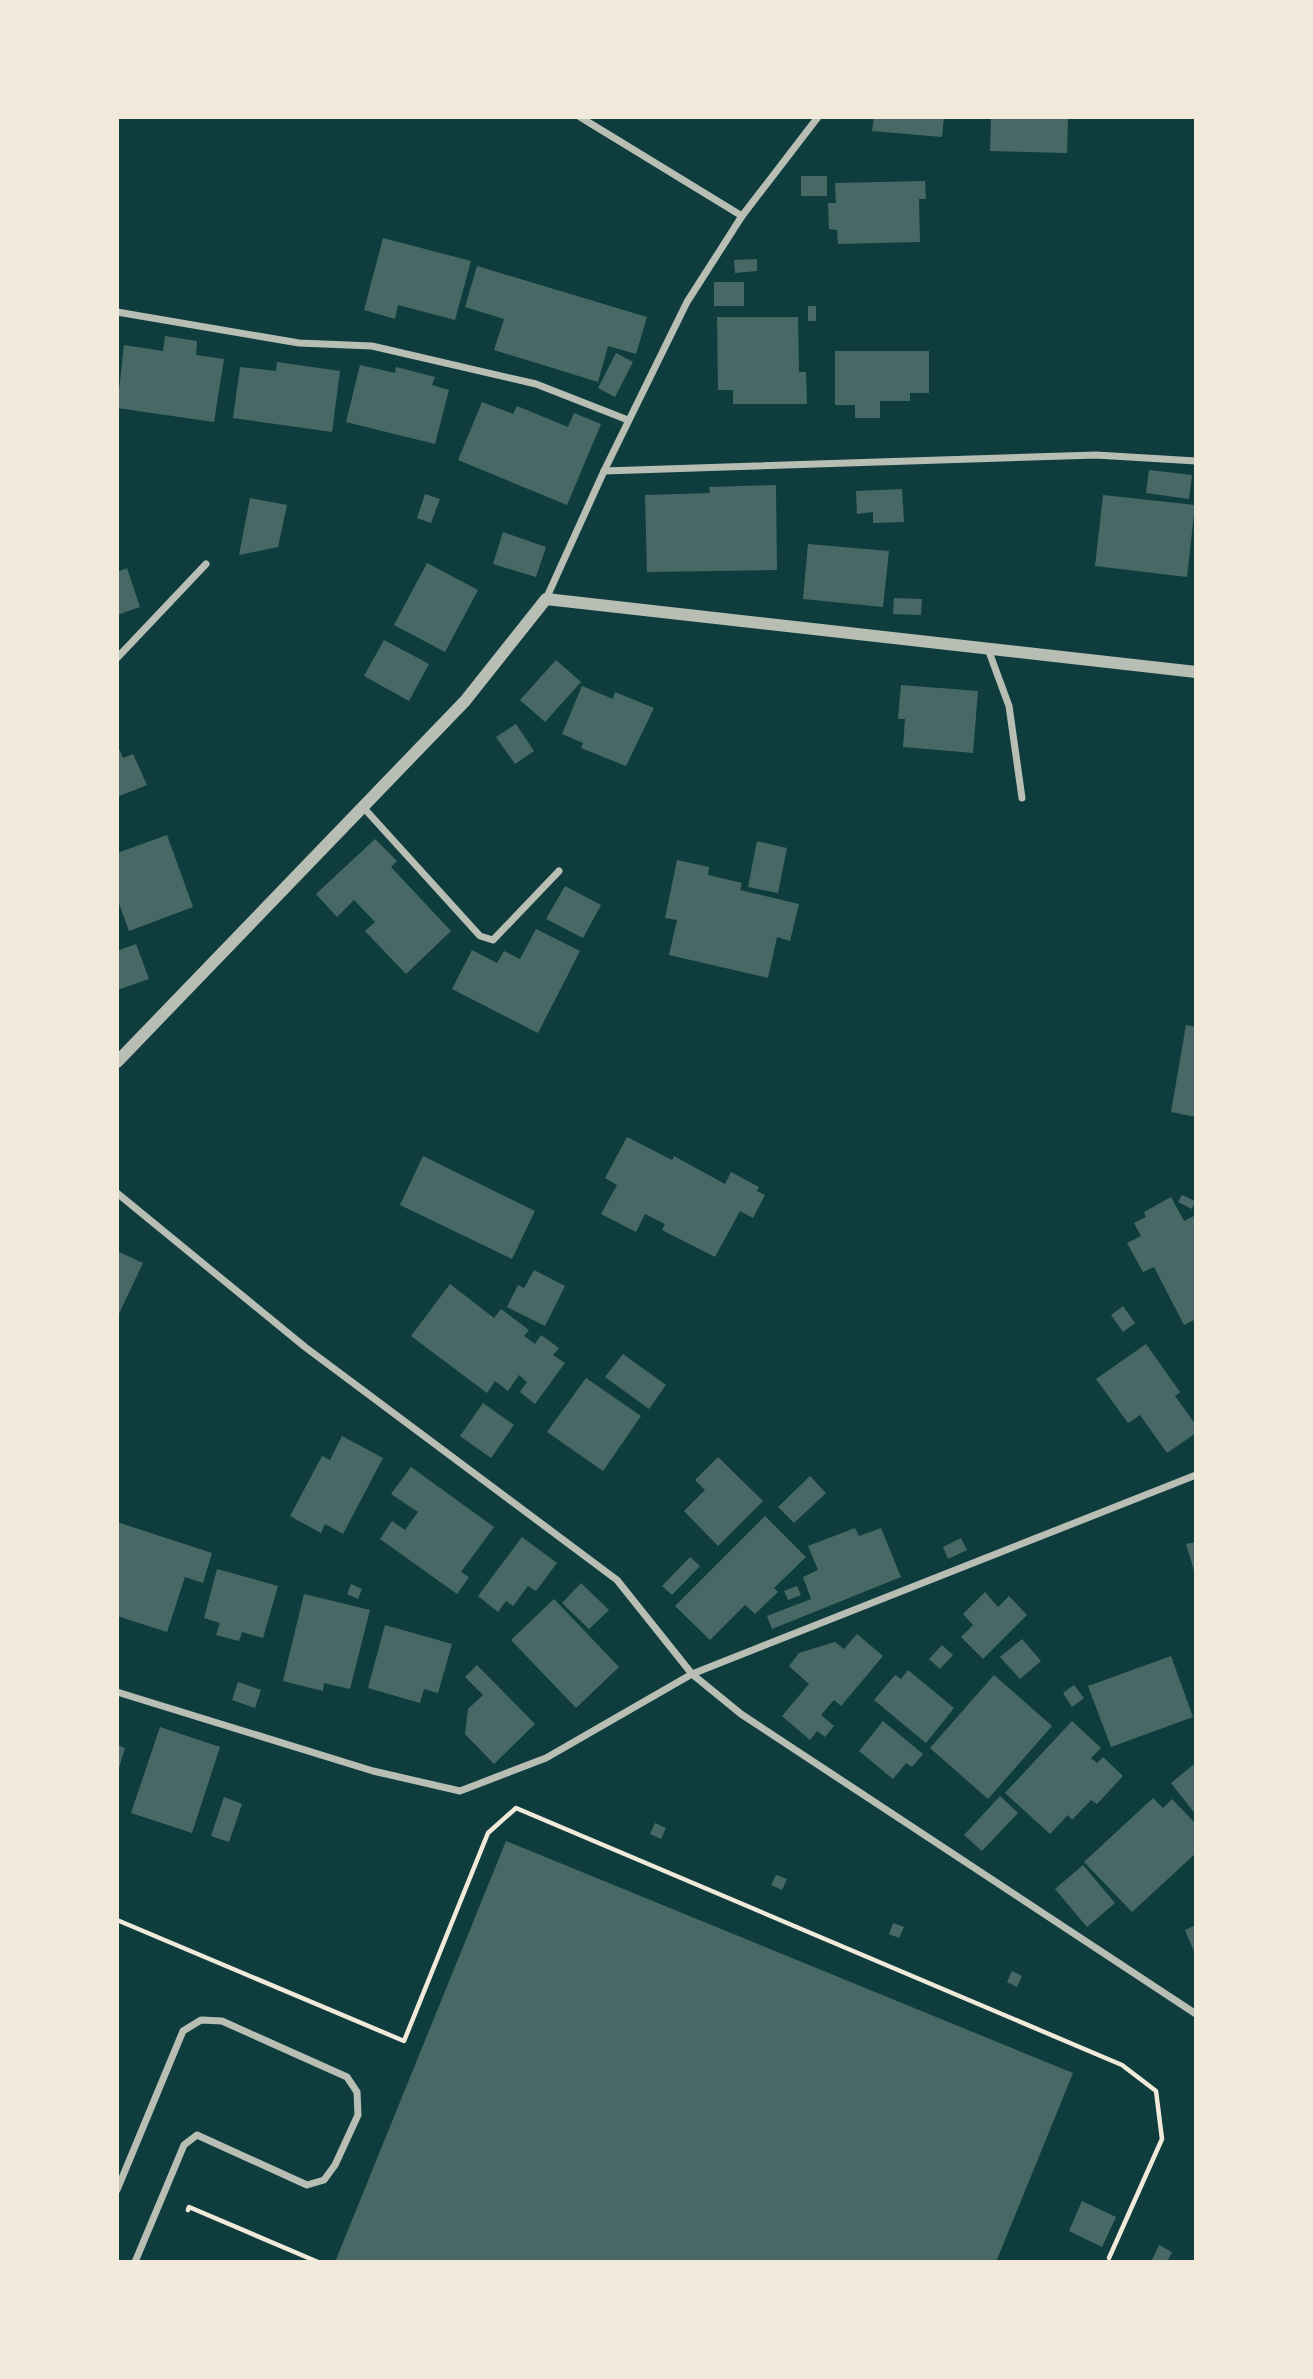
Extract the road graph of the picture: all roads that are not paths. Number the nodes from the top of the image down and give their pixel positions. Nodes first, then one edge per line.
1 (580, 117) edge
2 (818, 117) edge
3 (742, 216) junction
4 (117, 312) edge
5 (628, 420) junction
6 (1196, 461) edge
7 (604, 471) junction
8 (206, 564) dead end
9 (546, 599) junction
10 (988, 649) junction
11 (117, 658) edge
12 (1196, 672) edge
13 (1022, 798) dead end
14 (363, 807) junction
15 (559, 871) dead end
16 (117, 1062) edge
17 (117, 1194) edge
18 (1196, 1475) edge
19 (692, 1674) junction
20 (117, 1692) edge
21 (1196, 2014) edge
22 (117, 2190) edge
23 (135, 2262) edge

1 - 3 street
2 - 3 street
3 - 5 street
4 - 5 street
5 - 7 street
6 - 7 street
7 - 9 street
8 - 11 street
9 - 10 street
9 - 14 street
10 - 12 street
10 - 13 street
14 - 15 street
14 - 16 street
17 - 19 street
18 - 19 street
19 - 20 street
19 - 21 street
22 - 23 street

